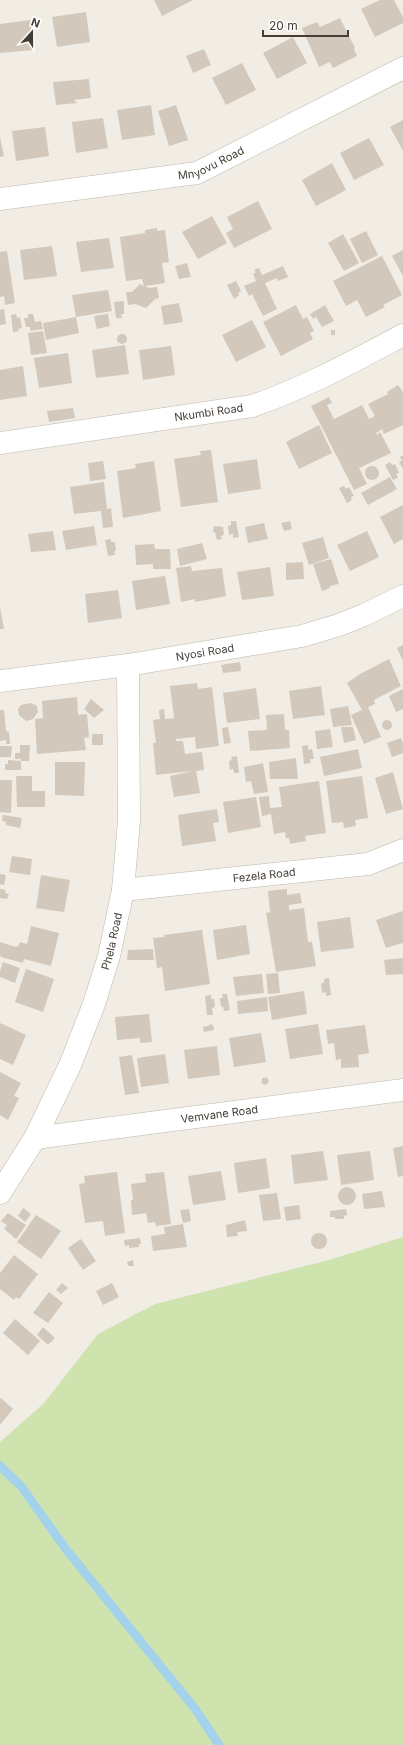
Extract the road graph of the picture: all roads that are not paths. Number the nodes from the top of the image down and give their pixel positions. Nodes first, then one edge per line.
1 (403, 68) edge
2 (0, 198) edge
3 (403, 335) edge
4 (0, 443) edge
5 (403, 596) edge
6 (128, 665) junction
7 (0, 681) edge
8 (403, 850) edge
9 (123, 890) junction
10 (403, 1090) edge
11 (35, 1138) junction
12 (0, 1193) edge

1 - 2 street, Mnyovu Road
3 - 4 street, Nkumbi Road
5 - 6 street, Nyosi Road
6 - 7 street, Nyosi Road
6 - 9 street, Phela Road
8 - 9 street, Fezela Road
9 - 11 street, Phela Road
10 - 11 street, Vemvane Road
11 - 12 street, Phela Road

